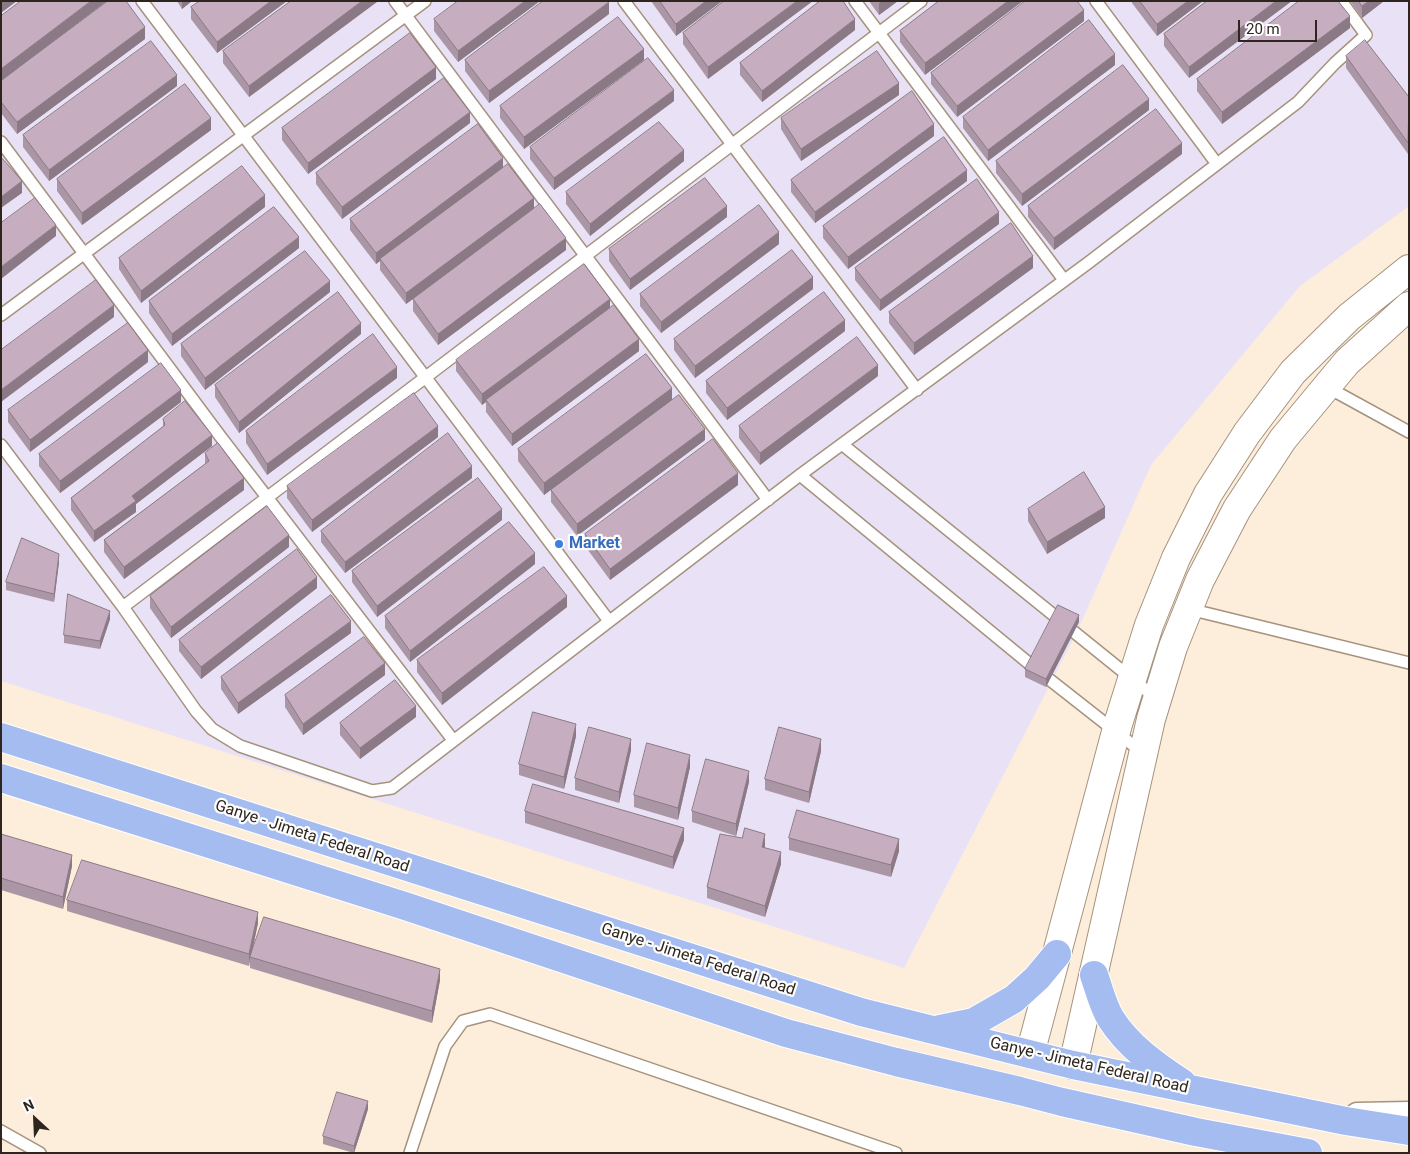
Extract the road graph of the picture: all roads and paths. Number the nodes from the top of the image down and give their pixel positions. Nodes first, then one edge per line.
1 (142, 1) edge
2 (395, 1) edge
3 (425, 1) edge
4 (624, 1) edge
5 (855, 1) edge
6 (921, 1) edge
7 (1096, 1) edge
8 (1341, 1) edge
9 (406, 16) junction
10 (879, 33) junction
11 (243, 136) junction
12 (1, 142) edge
13 (732, 145) junction
14 (1217, 164) junction
15 (84, 253) junction
16 (586, 256) junction
17 (1409, 268) edge
18 (1064, 280) junction
19 (1409, 306) edge
20 (1, 315) edge
21 (425, 378) junction
22 (1327, 386) junction
23 (917, 390) junction
24 (1409, 432) edge
25 (1, 445) edge
26 (843, 445) junction
27 (800, 475) junction
28 (267, 498) junction
29 (768, 500) junction
30 (123, 607) junction
31 (1189, 609) junction
32 (1056, 617) edge
33 (609, 621) junction
34 (1074, 632) edge
35 (1409, 663) edge
36 (1031, 665) edge
37 (1132, 679) junction
38 (1050, 680) edge
39 (1157, 699) junction
40 (1116, 733) junction
41 (1, 738) edge
42 (453, 740) junction
43 (1143, 754) junction
44 (1, 778) edge
45 (1057, 954) junction
46 (1094, 975) junction
47 (935, 1030) junction
48 (1030, 1054) junction
49 (1073, 1065) junction
50 (1194, 1090) junction
51 (1409, 1113) edge
52 (1318, 1115) junction
53 (1, 1131) edge
54 (1409, 1131) edge
55 (1284, 1150) edge
56 (40, 1153) edge
57 (410, 1153) edge
58 (896, 1153) edge
59 (1308, 1153) edge

1 - 11 lane
2 - 9 lane
3 - 9 lane
4 - 13 lane
5 - 10 lane
6 - 10 lane
7 - 14 lane
8 - 14 lane
9 - 11 lane
9 - 16 lane
10 - 13 lane
10 - 18 lane
11 - 15 lane
11 - 21 lane
12 - 15 lane
13 - 16 lane
13 - 23 lane
14 - 18 lane
15 - 20 lane
15 - 28 lane
16 - 21 lane
16 - 29 lane
17 - 37 main road
18 - 23 lane
19 - 22 main road
21 - 28 lane
21 - 33 lane
22 - 24 lane
22 - 31 main road
23 - 26 lane
25 - 30 lane
26 - 27 lane
26 - 32 lane
27 - 29 lane
27 - 36 lane
28 - 30 lane
28 - 42 lane
29 - 33 lane
30 - 42 lane
31 - 35 lane
31 - 39 main road
33 - 42 lane
34 - 37 lane
37 - 39 lane
37 - 40 main road
38 - 40 lane
39 - 43 main road
40 - 43 lane
40 - 45 main road
41 - 47 main road, Ganye - Jimeta Federal Road
43 - 46 main road
44 - 55 main road
45 - 47 main road
45 - 48 main road
46 - 49 main road
46 - 50 main road
47 - 48 main road, Ganye - Jimeta Federal Road
48 - 49 main road, Ganye - Jimeta Federal Road
49 - 50 main road, Ganye - Jimeta Federal Road
50 - 52 main road, Ganye - Jimeta Federal Road
51 - 52 street
52 - 54 main road, Ganye - Jimeta Federal Road
53 - 56 lane
55 - 59 main road
57 - 58 lane

